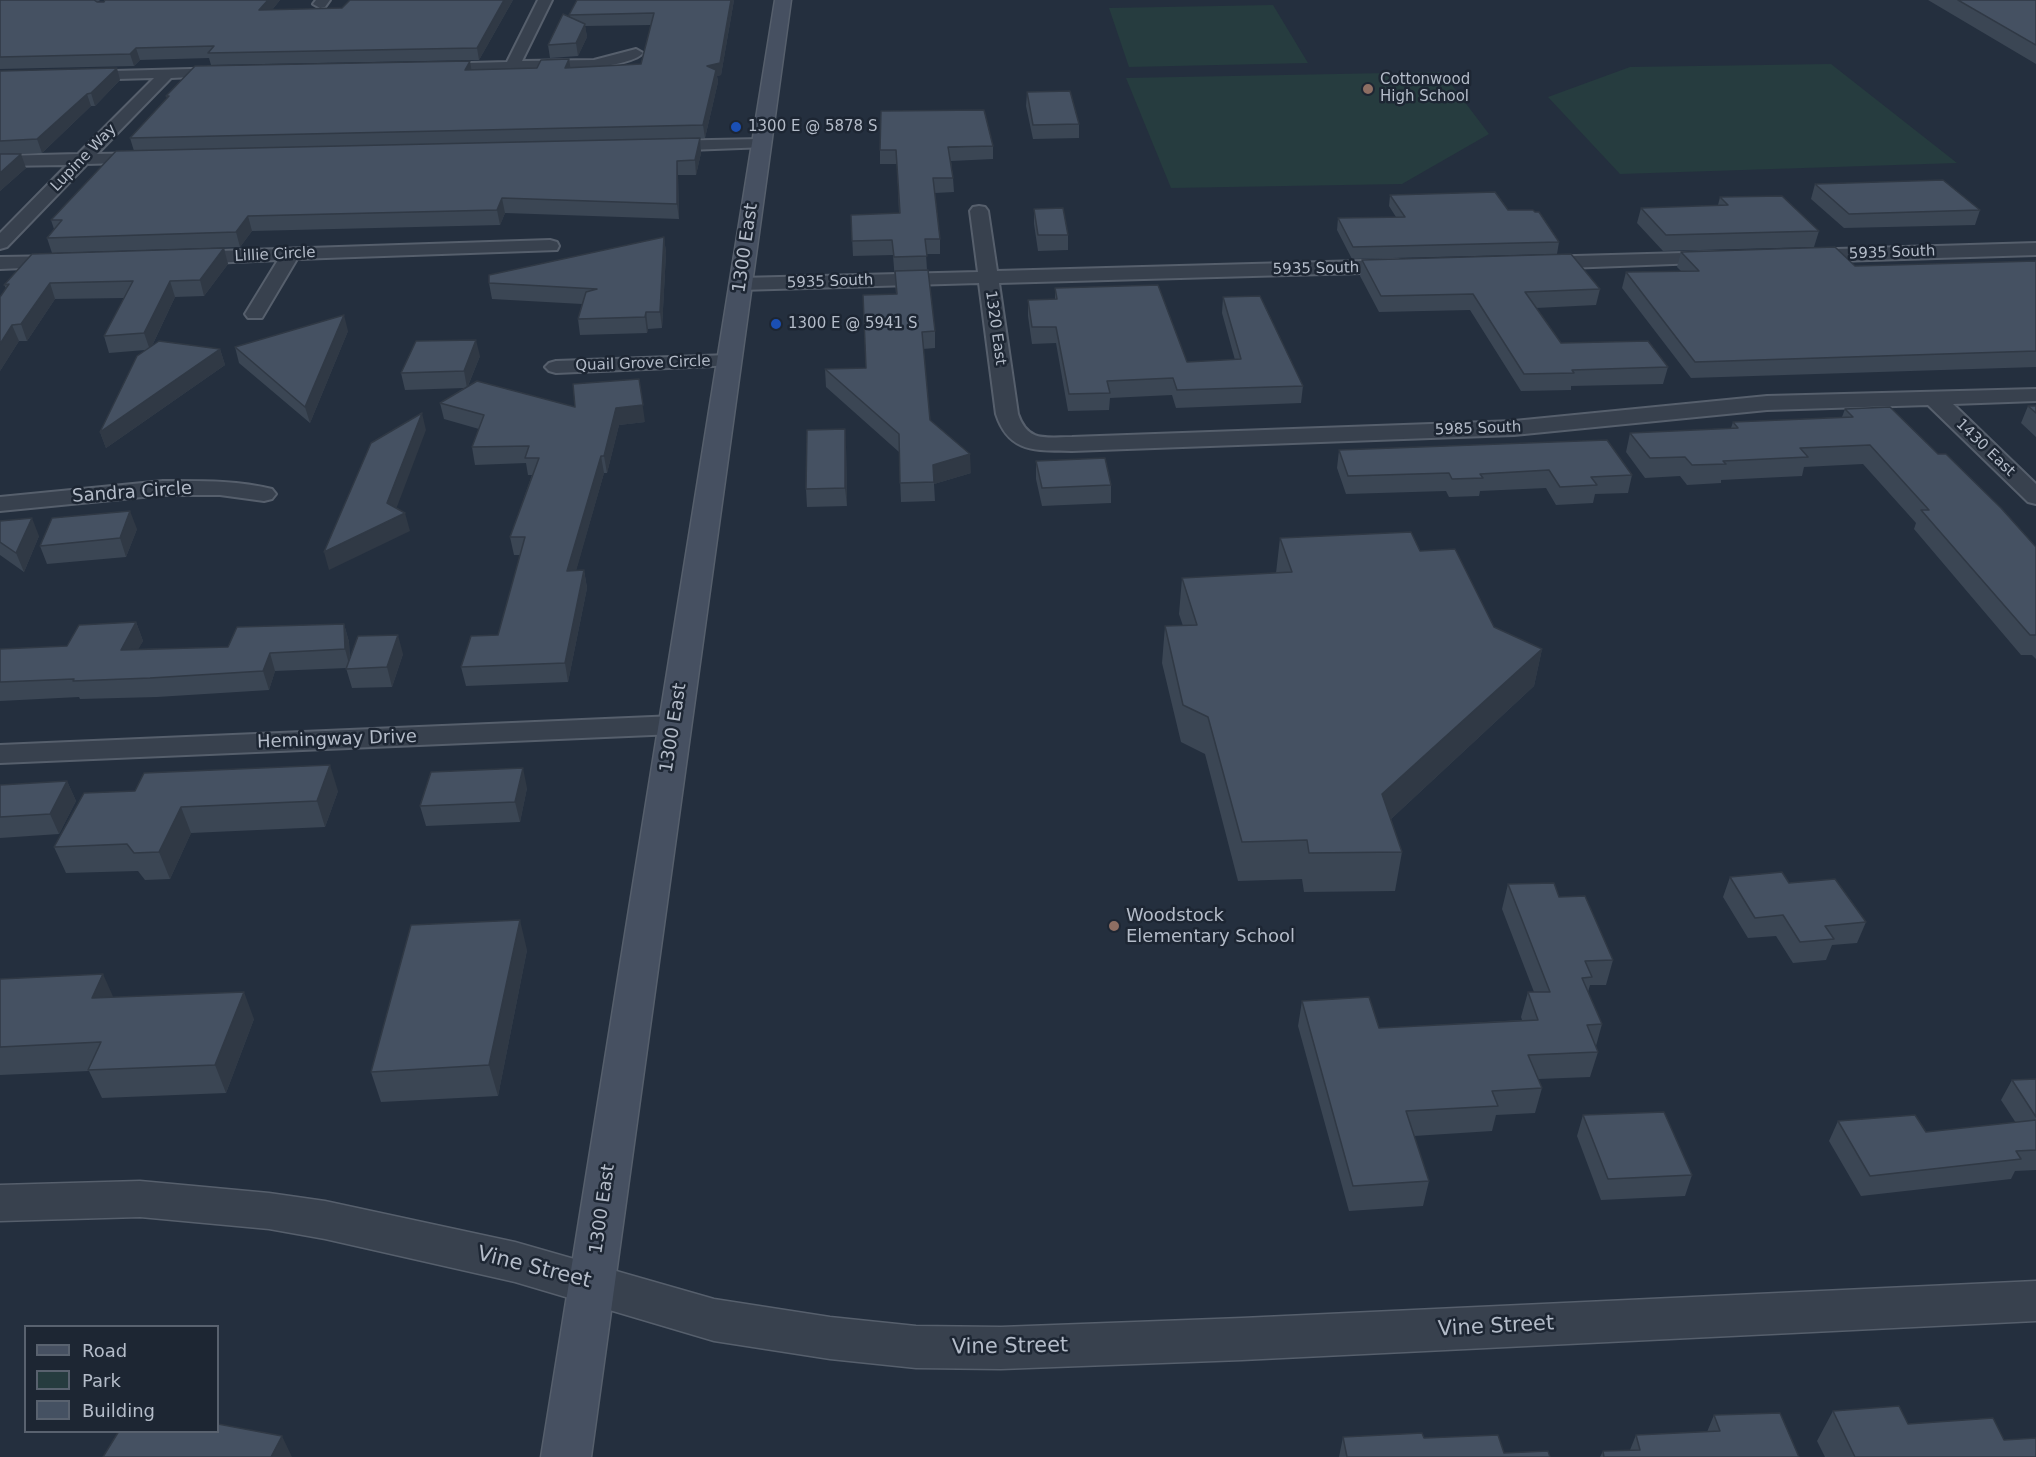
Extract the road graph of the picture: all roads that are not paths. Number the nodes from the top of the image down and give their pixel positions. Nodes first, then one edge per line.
1 (545, 0) edge
2 (783, 0) edge
3 (636, 53) dead end
4 (512, 66) junction
5 (417, 68) edge
6 (250, 71) edge
7 (167, 73) junction
8 (60, 75) edge
9 (761, 144) junction
10 (651, 146) edge
11 (166, 157) edge
12 (83, 159) junction
13 (0, 161) edge
14 (978, 211) dead end
15 (0, 243) edge
16 (550, 246) dead end
17 (2036, 249) edge
18 (291, 254) junction
19 (1786, 256) edge
20 (1739, 257) edge
21 (171, 259) edge
22 (80, 261) edge
23 (0, 263) edge
24 (1524, 263) edge
25 (1417, 266) edge
26 (988, 277) junction
27 (740, 284) junction
28 (255, 314) dead end
29 (729, 361) junction
30 (556, 367) dead end
31 (2036, 394) edge
32 (1934, 398) junction
33 (1022, 440) joint
34 (264, 494) dead end
35 (2036, 497) edge
36 (0, 504) edge
37 (675, 725) junction
38 (0, 754) edge
39 (0, 1203) edge
40 (592, 1283) junction
41 (2036, 1301) edge
42 (566, 1457) edge

1 - 4 street
2 - 9 main road, 1300 East
3 - 4 street
4 - 5 street
6 - 7 street
7 - 8 street
7 - 12 street, Lupine Way
9 - 10 street
9 - 27 main road, 1300 East
11 - 12 street
12 - 13 street
12 - 15 street, Lupine Way
14 - 26 street, 1320 East
16 - 18 street, Lillie Circle
17 - 19 street, 5935 South
18 - 21 street, Lillie Circle
18 - 28 street
20 - 24 street
22 - 23 street
25 - 26 street, 5935 South
26 - 27 street, 5935 South
26 - 33 street, 1320 East
27 - 29 main road, 1300 East
29 - 30 street, Quail Grove Circle
29 - 37 main road, 1300 East
31 - 32 street, 5985 South
32 - 33 street, 5985 South
32 - 35 street, 1430 East
34 - 36 street, Sandra Circle
37 - 38 street, Hemingway Drive
37 - 40 main road, 1300 East
39 - 40 street, Vine Street
40 - 41 street, Vine Street
40 - 42 main road, 1300 East

